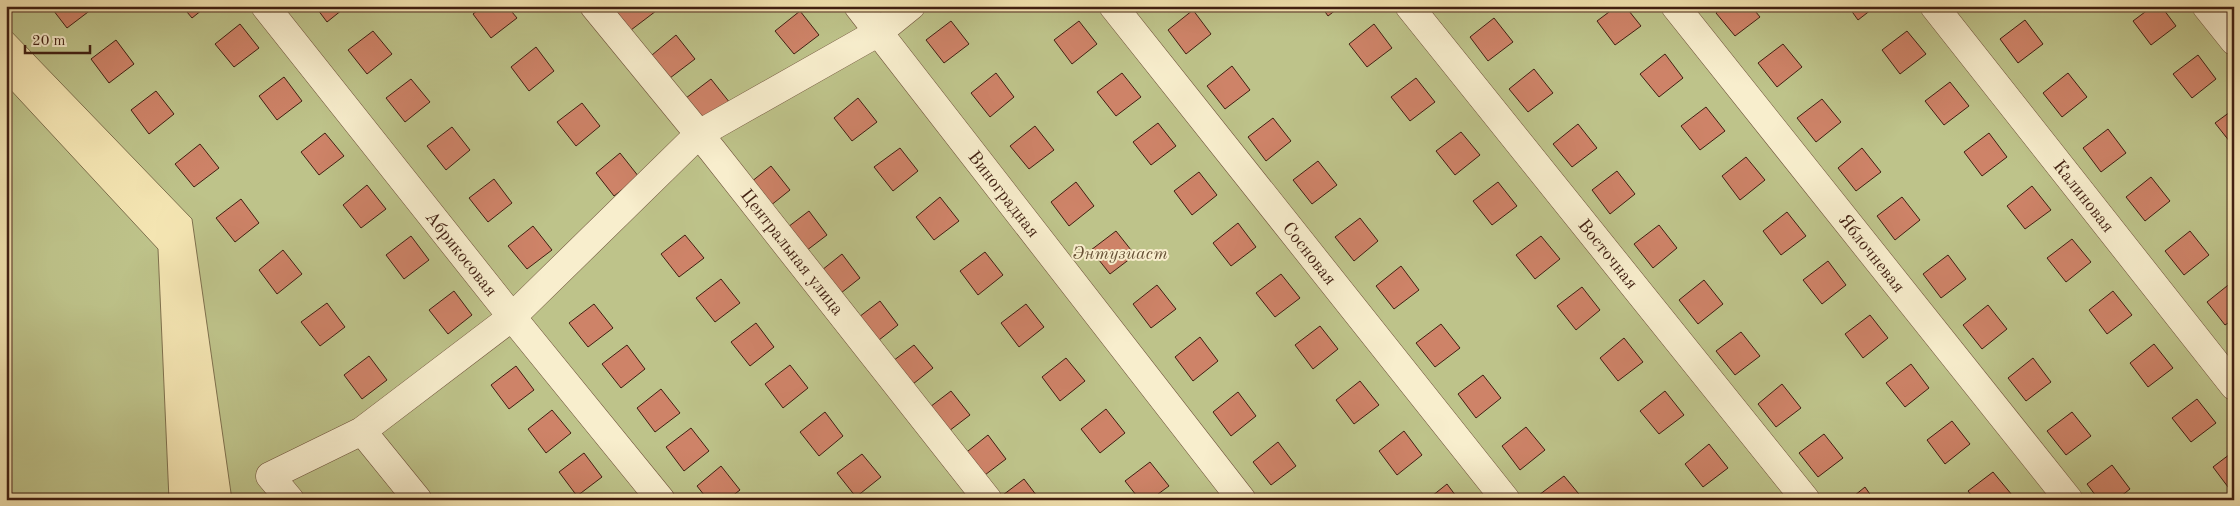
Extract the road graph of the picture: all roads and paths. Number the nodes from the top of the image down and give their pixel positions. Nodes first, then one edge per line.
1 (265, 6) edge
2 (594, 6) edge
3 (858, 6) edge
4 (911, 6) edge
5 (1113, 6) edge
6 (1409, 6) edge
7 (1675, 6) edge
8 (1934, 6) edge
9 (2206, 6) edge
10 (879, 32) junction
11 (2234, 41) edge
12 (699, 134) junction
13 (512, 317) junction
14 (2234, 386) edge
15 (362, 431) junction
16 (290, 500) edge
17 (418, 500) edge
18 (661, 500) edge
19 (988, 500) edge
20 (1242, 500) edge
21 (1506, 500) edge
22 (1806, 500) edge
23 (2069, 500) edge

1 - 13 street, Абрикосовая
2 - 12 street, Центральная улица
3 - 10 street, Виноградная
4 - 10 street
5 - 21 street, Сосновая
6 - 22 street, Восточная
7 - 23 street, Яблочневая
8 - 14 street, Калиновая
9 - 11 street
10 - 12 street
10 - 20 street, Виноградная
12 - 13 street
12 - 19 street, Центральная улица
13 - 15 street
13 - 18 street, Абрикосовая
15 - 16 street
15 - 17 street

